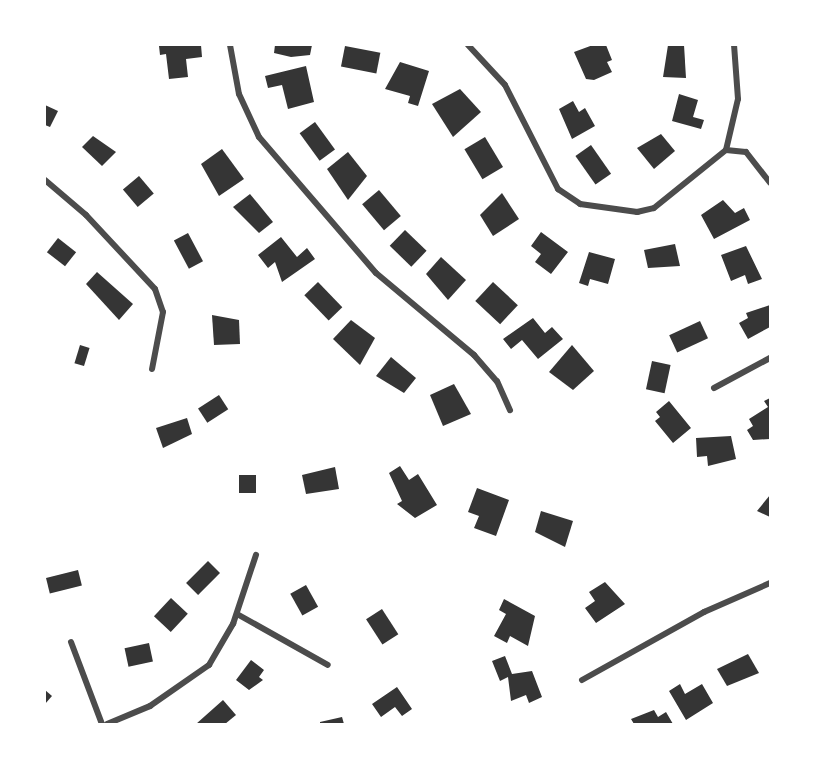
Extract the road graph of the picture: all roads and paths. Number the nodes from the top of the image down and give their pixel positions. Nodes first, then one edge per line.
1 (230, 45) edge
2 (468, 45) edge
3 (734, 45) edge
4 (726, 150) junction
5 (45, 180) edge
6 (770, 183) edge
7 (770, 358) edge
8 (152, 369) dead end
9 (714, 388) dead end
10 (510, 410) dead end
11 (256, 555) dead end
12 (770, 583) edge
13 (237, 614) junction
14 (71, 642) dead end
15 (328, 665) dead end
16 (582, 680) dead end
17 (102, 724) edge
18 (107, 724) edge

1 - 10 street
2 - 4 street
3 - 4 street
4 - 6 street
5 - 8 street
7 - 9 street
11 - 13 street
12 - 16 street
13 - 15 street
13 - 18 street
14 - 17 street

